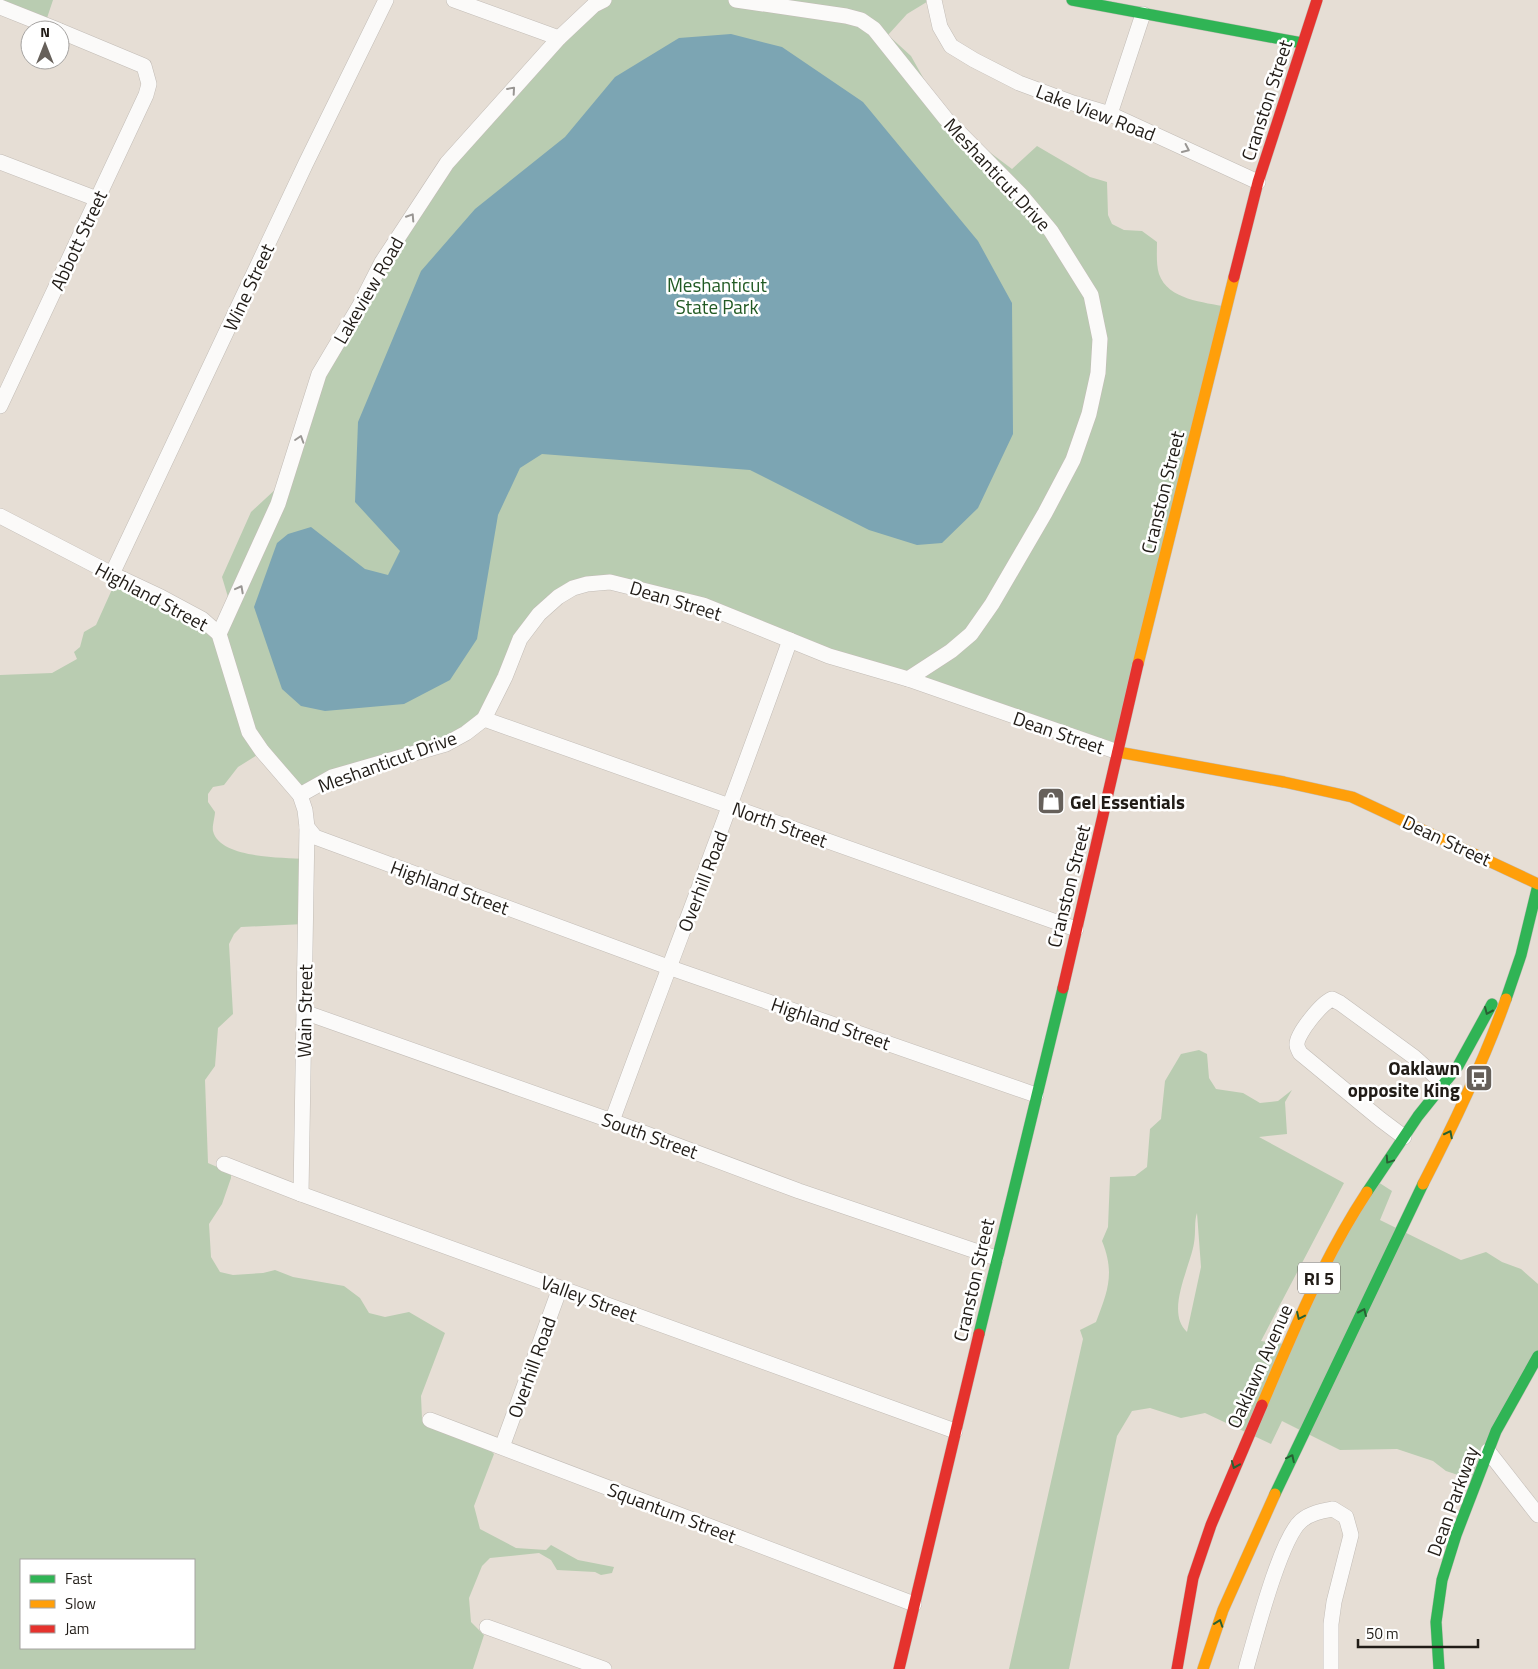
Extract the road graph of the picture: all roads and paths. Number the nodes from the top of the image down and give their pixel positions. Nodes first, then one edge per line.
1 (386, 0) edge
2 (454, 0) edge
3 (604, 0) edge
4 (736, 0) edge
5 (934, 0) edge
6 (1072, 0) edge
7 (1317, 0) edge
8 (0, 7) edge
9 (1143, 14) junction
10 (33, 20) edge
11 (70, 35) edge
12 (559, 38) junction
13 (1302, 43) junction
14 (1110, 114) junction
15 (0, 162) edge
16 (1258, 182) junction
17 (97, 198) junction
18 (0, 406) edge
19 (0, 516) edge
20 (112, 574) junction
21 (219, 634) junction
22 (790, 640) junction
23 (908, 679) junction
24 (484, 719) junction
25 (1118, 752) junction
26 (300, 795) junction
27 (731, 806) junction
28 (307, 827) junction
29 (1538, 885) edge
30 (1530, 919) junction
31 (1076, 929) junction
32 (668, 967) junction
33 (304, 1012) junction
34 (1444, 1084) junction
35 (1036, 1095) junction
36 (612, 1121) junction
37 (1404, 1136) junction
38 (224, 1164) dead end
39 (301, 1194) junction
40 (996, 1258) junction
41 (560, 1288) junction
42 (1538, 1356) edge
43 (430, 1420) dead end
44 (955, 1431) junction
45 (502, 1447) junction
46 (1488, 1451) junction
47 (1538, 1515) edge
48 (914, 1604) junction
49 (487, 1627) dead end
50 (604, 1669) edge
51 (899, 1669) edge
52 (1177, 1669) edge
53 (1203, 1669) edge
54 (1246, 1669) edge
55 (1331, 1669) edge
56 (1439, 1669) edge

1 - 20 street, Wine Street
2 - 12 street
3 - 12 street, Lakeview Road
4 - 23 street, Meshanticut Drive
5 - 14 street, Lake View Road
6 - 9 street
7 - 13 street, Cranston Street
8 - 10 street
9 - 13 street
9 - 14 street
11 - 17 street, Abbott Street
21 -> 12 street, Lakeview Road
13 - 16 street, Cranston Street
14 -> 16 street, Lake View Road
15 - 17 street
16 - 25 street, Cranston Street
17 - 18 street, Abbott Street
19 - 20 street, Highland Street
20 - 21 street, Highland Street
21 - 26 street, Highland Street
22 - 23 street, Dean Street
22 - 24 street, Dean Street
22 - 27 street, Overhill Road
23 - 25 street, Dean Street
24 - 26 street, Meshanticut Drive
24 - 27 street, North Street
25 - 29 street, Dean Street
25 - 31 street, Cranston Street
26 - 28 street, Highland Street
27 - 31 street, North Street
27 - 32 street, Overhill Road
28 - 32 street, Highland Street
28 - 33 street, Wain Street
29 - 30 street, Oaklawn Avenue / RI 5
30 -> 34 street, Oaklawn Avenue / RI 5
53 -> 30 street, Oaklawn Avenue / RI 5
31 - 35 street, Cranston Street
32 - 35 street, Highland Street
32 - 36 street, Overhill Road
33 - 36 street, South Street
33 - 39 street, Wain Street
34 - 37 street, Oaklawn Avenue / RI 5
34 - 37 street
35 - 40 street, Cranston Street
36 - 40 street, South Street
37 -> 52 street, Oaklawn Avenue / RI 5
38 - 39 street, Valley Street
39 - 41 street, Valley Street
40 - 44 street, Cranston Street
41 - 44 street, Valley Street
41 - 45 street, Overhill Road
42 - 46 street, Dean Parkway
43 - 45 street, Squantum Street
44 - 48 street, Cranston Street
45 - 48 street, Squantum Street
46 - 47 street
46 - 56 street, Dean Parkway
48 - 51 street, Cranston Street
49 - 50 street
54 - 55 street

